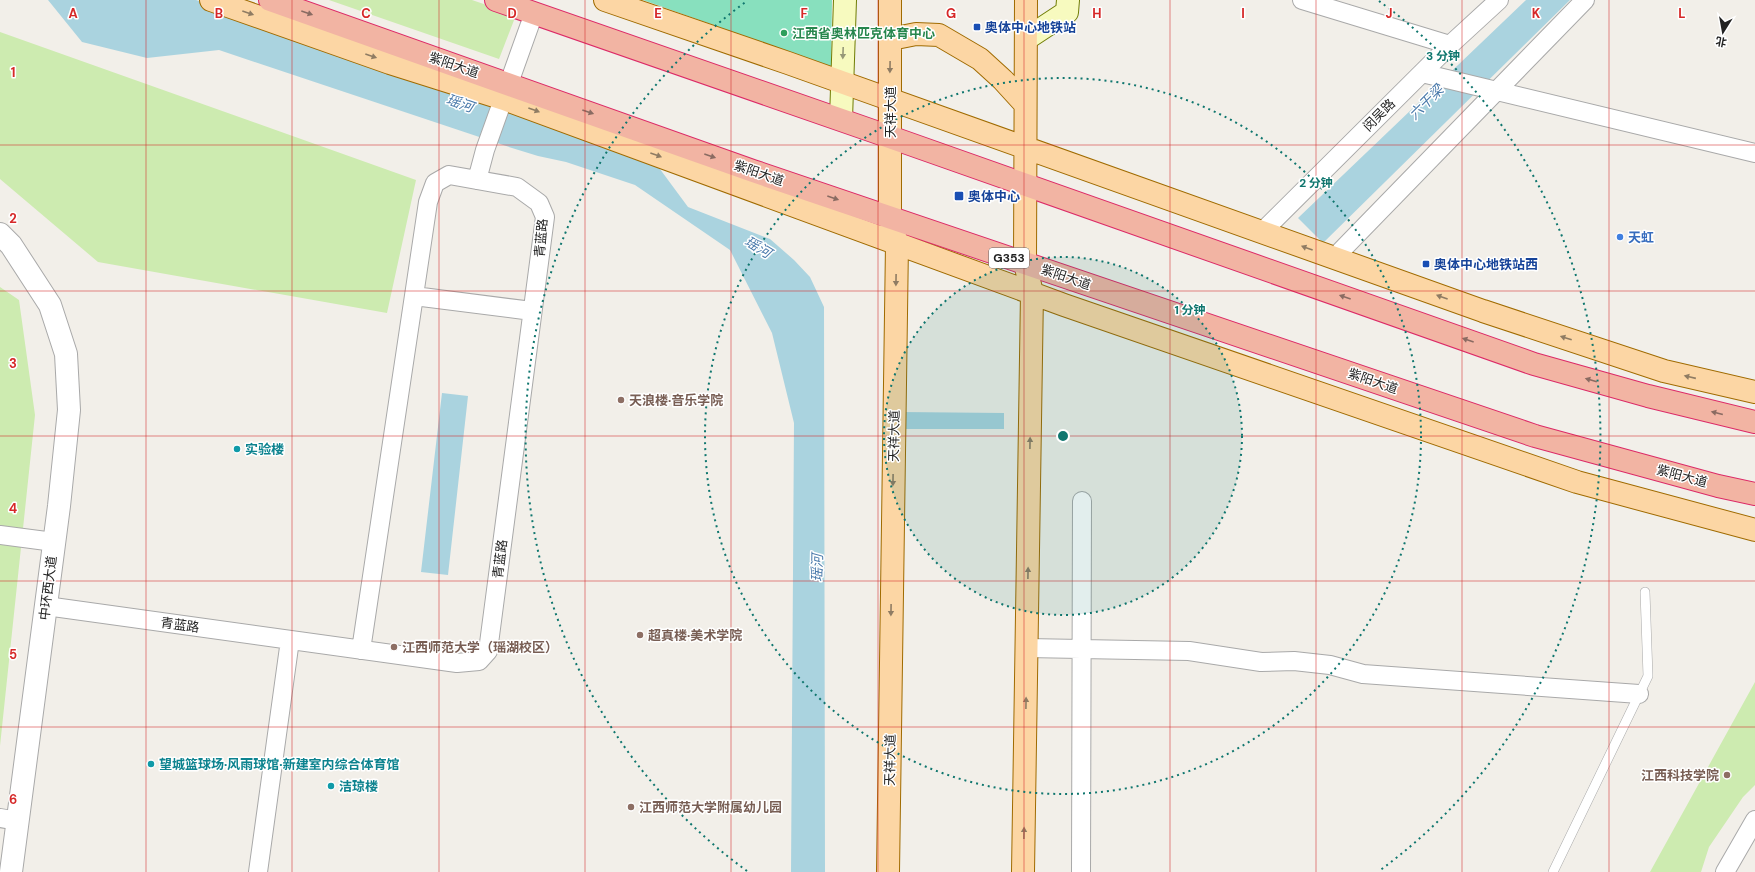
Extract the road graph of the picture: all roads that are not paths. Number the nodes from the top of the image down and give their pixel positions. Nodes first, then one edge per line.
1 (212, 0) edge
2 (270, 0) edge
3 (496, 0) edge
4 (605, 0) edge
5 (845, 0) edge
6 (890, 0) edge
7 (1026, 0) edge
8 (1068, 0) edge
9 (1302, 0) edge
10 (1499, 0) edge
11 (1585, 0) edge
12 (534, 13) junction
13 (890, 39) junction
14 (1026, 39) junction
15 (1450, 45) junction
16 (1422, 73) junction
17 (842, 83) junction
18 (1496, 91) junction
19 (506, 92) junction
20 (890, 100) junction
21 (1024, 103) junction
22 (841, 119) junction
23 (890, 137) junction
24 (1025, 148) junction
25 (1755, 153) edge
26 (477, 180) junction
27 (1025, 184) junction
28 (890, 217) junction
29 (1262, 232) junction
30 (0, 234) edge
31 (897, 244) junction
32 (1334, 258) junction
33 (1025, 263) junction
34 (1032, 293) junction
35 (414, 296) junction
36 (532, 311) junction
37 (1755, 392) edge
38 (1755, 422) edge
39 (1755, 494) edge
40 (1082, 501) dead end
41 (1755, 530) edge
42 (0, 535) edge
43 (54, 542) junction
44 (1645, 592) dead end
45 (46, 606) junction
46 (290, 640) junction
47 (1027, 648) junction
48 (1082, 649) junction
49 (361, 650) junction
50 (1639, 694) junction
51 (9, 819) edge
52 (1755, 820) edge
53 (11, 872) edge
54 (258, 872) edge
55 (888, 872) edge
56 (1023, 872) edge
57 (1081, 872) edge
58 (1553, 872) edge
59 (1725, 872) edge

1 -> 19 main road
2 -> 19 highway, 紫阳大道 / G353
3 - 12 highway
4 - 17 main road
5 -> 17 main road
6 - 13 main road, 天祥大道
7 - 14 main road
8 - 14 main road
9 - 15 street
10 - 15 street, 闵吴路
11 - 18 street
12 - 19 street
12 - 22 highway
13 -> 20 main road, 天祥大道
13 - 21 main road
14 - 21 main road
15 - 16 street, 闵吴路
16 - 18 street
16 - 29 street, 闵吴路
17 - 20 main road
17 - 22 main road
18 - 25 street
18 - 32 street
19 - 26 street
19 -> 28 highway, 紫阳大道 / G353
19 -> 31 main road
20 - 23 main road, 天祥大道
20 - 24 main road
21 - 24 main road
22 - 23 highway
23 - 27 highway
23 - 28 main road, 天祥大道
24 - 27 main road
24 - 29 main road
26 - 35 street, 青蓝路
26 - 36 street, 青蓝路
27 - 33 main road
38 -> 27 highway
28 - 31 main road, 天祥大道
28 - 33 highway, 紫阳大道 / G353
32 -> 29 main road
30 - 43 street, 中环西大道
31 - 34 main road
31 -> 55 main road, 天祥大道
37 -> 32 main road
33 - 34 main road
33 - 39 highway, 紫阳大道 / G353
34 - 41 main road
47 -> 34 main road
35 - 36 street
35 - 49 street, 青蓝路
36 - 49 street, 青蓝路
40 - 48 street
42 - 43 street
43 - 45 street, 中环西大道
44 - 50 lane
45 - 46 street, 青蓝路
45 - 51 street, 中环西大道
46 - 49 street, 青蓝路
46 - 54 street
47 - 48 street
56 -> 47 main road
48 - 50 street
48 - 57 street
50 - 58 lane
51 - 53 street, 中环西大道
52 - 59 street

